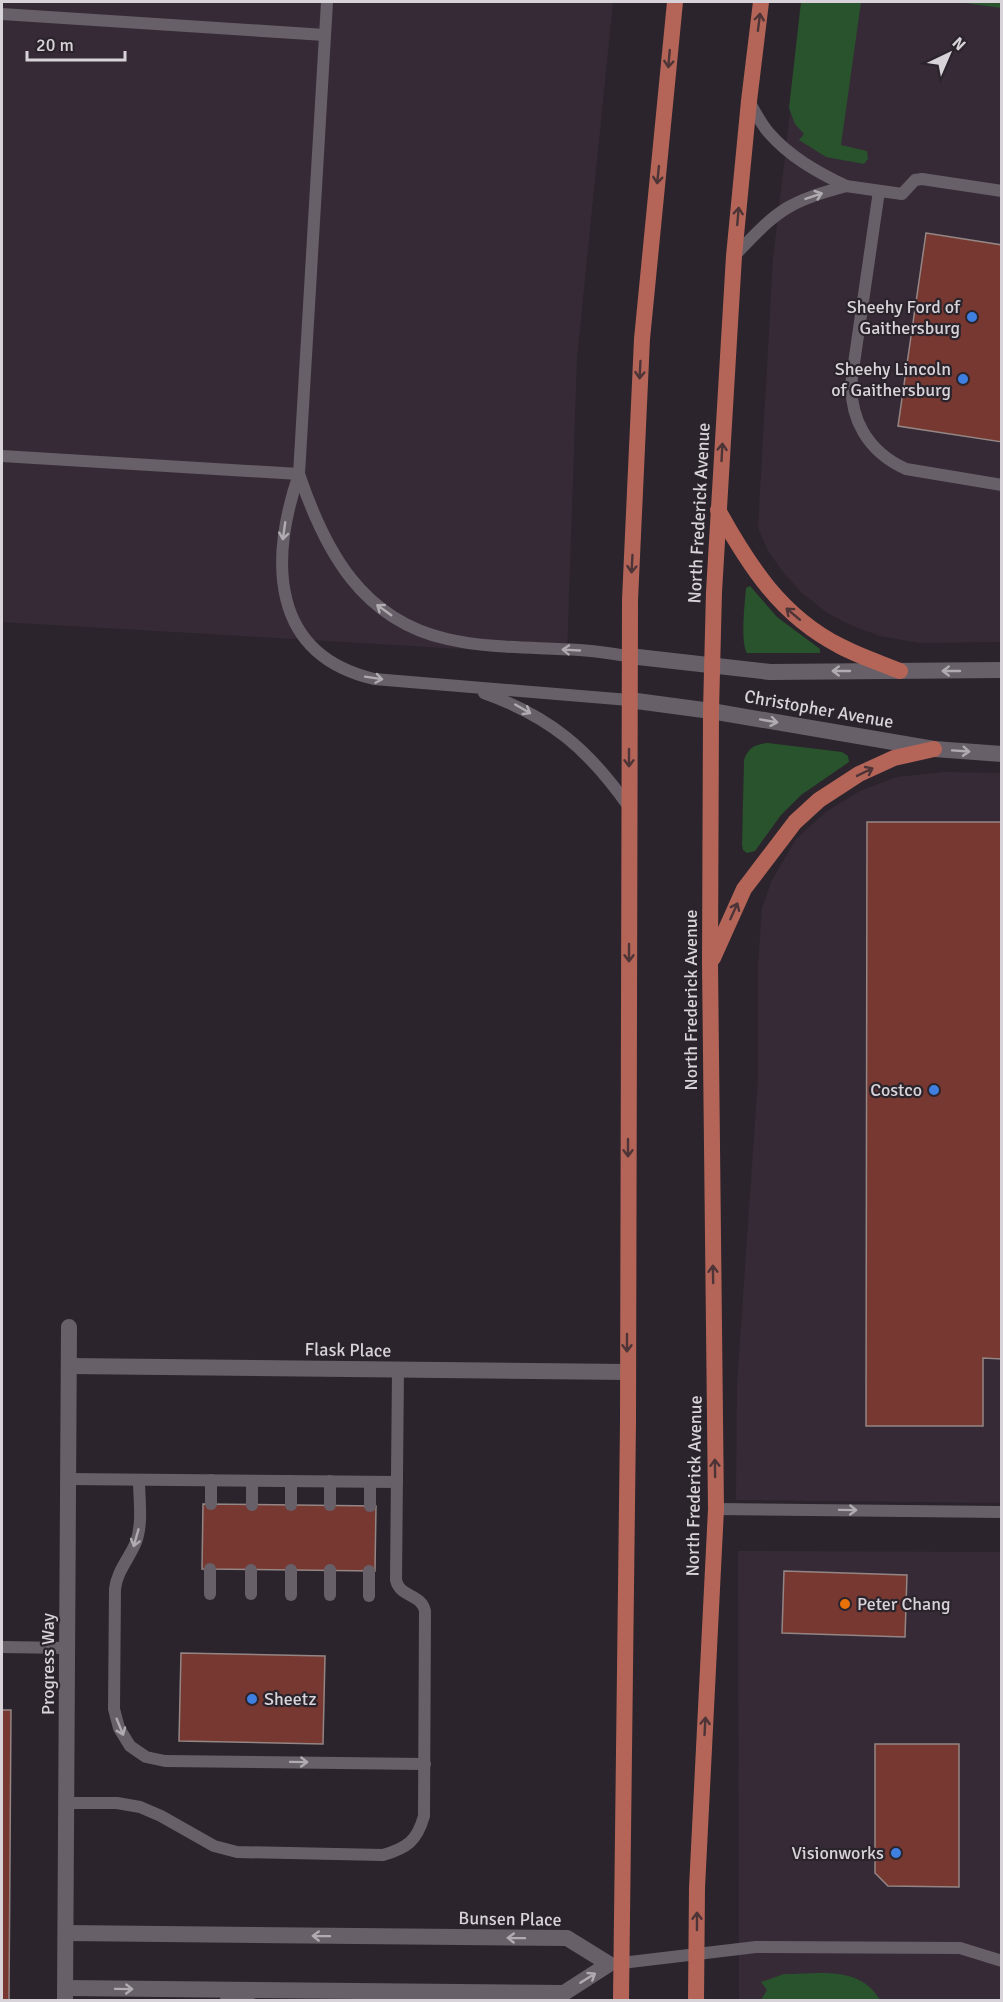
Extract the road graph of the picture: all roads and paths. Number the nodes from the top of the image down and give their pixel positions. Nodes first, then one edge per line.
1 (327, 2) edge
2 (675, 2) edge
3 (761, 2) edge
4 (2, 15) edge
5 (325, 35) junction
6 (749, 101) junction
7 (846, 186) junction
8 (879, 191) junction
9 (1002, 191) edge
10 (734, 256) junction
11 (2, 456) edge
12 (299, 474) junction
13 (1002, 484) edge
14 (718, 510) junction
15 (629, 656) junction
16 (712, 666) junction
17 (1002, 670) edge
18 (900, 671) junction
19 (468, 688) junction
20 (629, 700) junction
21 (711, 711) junction
22 (934, 749) junction
23 (1002, 754) edge
24 (629, 807) junction
25 (710, 964) junction
26 (69, 1327) dead end
27 (69, 1366) junction
28 (398, 1370) junction
29 (627, 1372) junction
30 (68, 1479) junction
31 (139, 1480) junction
32 (211, 1480) junction
33 (252, 1481) junction
34 (291, 1481) junction
35 (330, 1481) junction
36 (370, 1482) junction
37 (397, 1482) junction
38 (211, 1504) dead end
39 (252, 1504) dead end
40 (291, 1504) dead end
41 (330, 1505) dead end
42 (370, 1506) dead end
43 (716, 1509) junction
44 (1002, 1512) edge
45 (210, 1569) dead end
46 (251, 1570) dead end
47 (291, 1570) dead end
48 (330, 1570) dead end
49 (369, 1571) dead end
50 (210, 1594) dead end
51 (251, 1594) dead end
52 (291, 1595) dead end
53 (330, 1595) dead end
54 (369, 1596) dead end
55 (2, 1647) edge
56 (67, 1648) junction
57 (425, 1764) junction
58 (66, 1803) junction
59 (66, 1933) junction
60 (697, 1954) junction
61 (1002, 1961) edge
62 (616, 1964) junction
63 (269, 1990) junction
64 (474, 1992) junction
65 (66, 1994) edge
66 (226, 2001) edge
67 (496, 2001) edge
68 (621, 2001) edge
69 (696, 2001) edge

1 - 5 lane
2 -> 15 main road
6 -> 3 main road, North Frederick Avenue
4 - 5 lane
5 - 12 lane
6 - 7 lane
10 -> 6 main road, North Frederick Avenue
7 - 8 lane
10 -> 7 lane
8 - 9 lane
8 - 13 lane
14 -> 10 main road, North Frederick Avenue
11 - 12 lane
15 -> 12 lane
12 -> 19 lane
14 - 16 main road, North Frederick Avenue
18 -> 14 main road
15 - 16 street, Christopher Avenue
15 - 20 main road
18 -> 16 street, Christopher Avenue
16 - 21 main road, North Frederick Avenue
17 -> 18 street, Christopher Avenue
19 - 20 lane
19 -> 24 lane
20 - 21 street, Christopher Avenue
20 -> 24 main road
21 -> 22 street, Christopher Avenue
21 - 25 main road, North Frederick Avenue
22 -> 23 street, Christopher Avenue
25 -> 22 main road
24 -> 29 main road
43 -> 25 main road, North Frederick Avenue
26 - 27 street, Progress Way
27 - 28 street, Flask Place
27 - 30 street, Progress Way
28 - 29 street, Flask Place
28 - 37 lane
29 - 62 main road
30 - 31 lane
30 - 56 street, Progress Way
31 - 32 lane
31 -> 57 lane
32 - 33 lane
32 - 38 lane
33 - 34 lane
33 - 39 lane
34 - 35 lane
34 - 40 lane
35 - 36 lane
35 - 41 lane
36 - 37 lane
36 - 42 lane
37 - 57 lane
43 -> 44 lane
60 -> 43 main road, North Frederick Avenue
45 - 50 lane
46 - 51 lane
47 - 52 lane
48 - 53 lane
49 - 54 lane
55 - 56 lane
56 - 58 street, Progress Way
57 - 58 lane
58 - 59 street, Progress Way
62 -> 59 street, Bunsen Place
59 - 65 street, Progress Way
60 - 61 lane
60 - 62 lane
60 - 69 main road, North Frederick Avenue
64 -> 62 street
62 - 68 main road
63 - 64 street
65 -> 63 street
63 - 66 lane
64 - 67 lane

